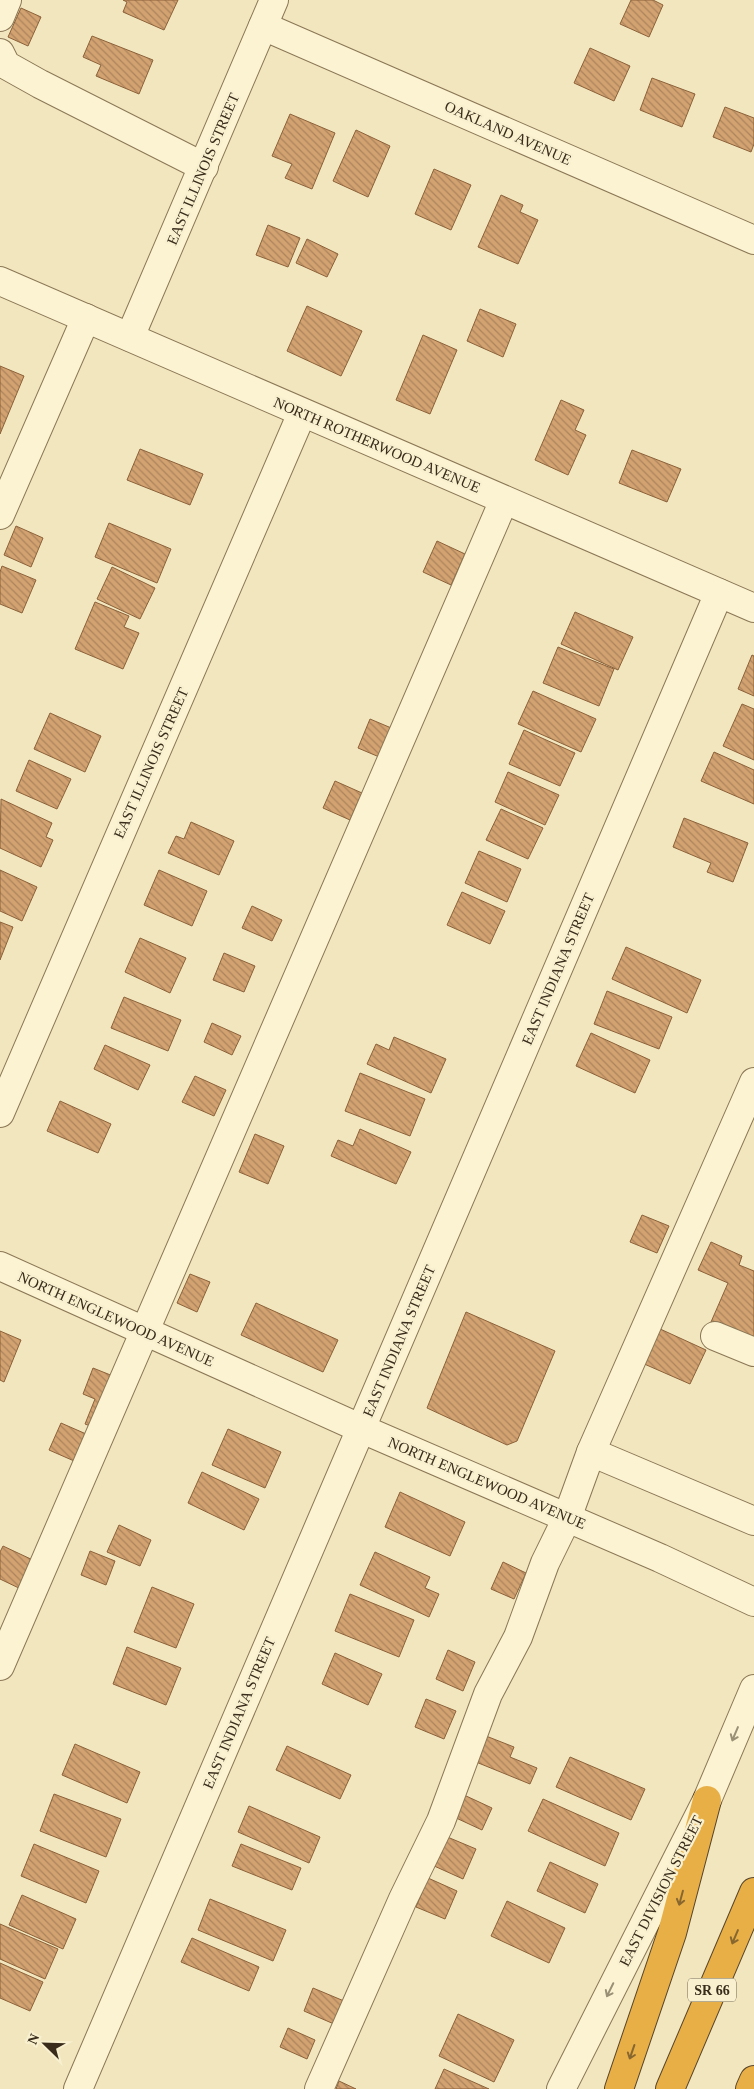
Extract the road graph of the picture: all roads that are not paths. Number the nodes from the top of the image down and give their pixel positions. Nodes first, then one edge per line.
1 (7, 0) edge
2 (274, 0) edge
3 (0, 17) edge
4 (263, 26) junction
5 (0, 53) edge
6 (204, 167) junction
7 (754, 240) edge
8 (0, 281) edge
9 (86, 318) junction
10 (130, 337) junction
11 (302, 413) junction
12 (504, 500) junction
13 (0, 515) edge
14 (719, 592) junction
15 (754, 608) edge
16 (754, 1082) edge
17 (0, 1112) edge
18 (0, 1266) edge
19 (146, 1332) junction
20 (714, 1336) dead end
21 (754, 1352) edge
22 (362, 1429) junction
23 (591, 1452) junction
24 (567, 1518) junction
25 (754, 1521) edge
26 (754, 1602) edge
27 (0, 1666) edge
28 (754, 1689) edge
29 (707, 1800) junction
30 (754, 1892) edge
31 (754, 2080) edge
32 (78, 2089) edge
33 (319, 2089) edge
34 (561, 2089) edge
35 (620, 2089) edge
36 (670, 2089) edge
37 (750, 2089) edge

1 - 3 street
2 - 4 street, EAST ILLINOIS STREET
4 - 6 street, EAST ILLINOIS STREET
4 - 7 street, OAKLAND AVENUE
5 - 6 street
6 - 10 street, EAST ILLINOIS STREET
8 - 9 street, NORTH ROTHERWOOD AVENUE
9 - 10 street, NORTH ROTHERWOOD AVENUE
9 - 13 street
10 - 11 street, NORTH ROTHERWOOD AVENUE
11 - 12 street, NORTH ROTHERWOOD AVENUE
11 - 17 street, EAST ILLINOIS STREET
12 - 14 street, NORTH ROTHERWOOD AVENUE
12 - 19 street
14 - 15 street, NORTH ROTHERWOOD AVENUE
14 - 22 street, EAST INDIANA STREET
16 - 23 street
18 - 19 street, NORTH ENGLEWOOD AVENUE
19 - 22 street, NORTH ENGLEWOOD AVENUE
19 - 27 street
20 - 21 street
22 - 24 street, NORTH ENGLEWOOD AVENUE
22 - 32 street, EAST INDIANA STREET
23 - 24 street
23 - 25 street
24 - 26 street, NORTH ENGLEWOOD AVENUE
24 - 33 street
28 -> 29 street, EAST DIVISION STREET
29 -> 34 street, EAST DIVISION STREET
29 -> 35 highway
30 -> 36 highway, SR 66
31 - 37 highway

